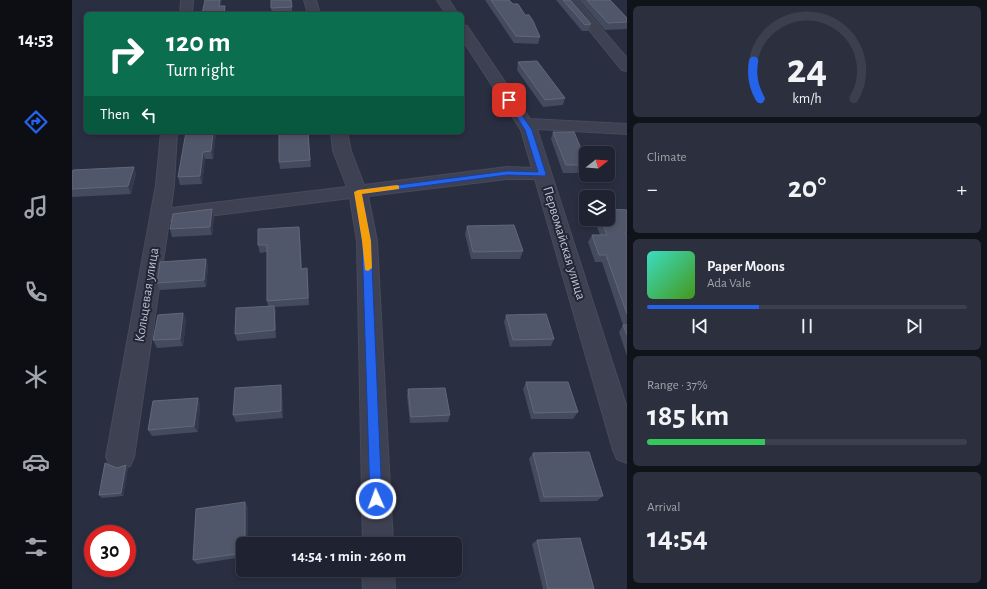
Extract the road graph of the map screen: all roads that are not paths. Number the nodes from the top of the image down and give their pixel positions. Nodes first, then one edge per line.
1 (187, 0) edge
2 (310, 0) edge
3 (443, 0) edge
4 (572, 0) edge
5 (186, 12) edge
6 (313, 12) edge
7 (451, 12) edge
8 (464, 32) edge
9 (627, 67) edge
10 (524, 124) junction
11 (627, 129) edge
12 (169, 134) edge
13 (339, 134) edge
14 (543, 174) junction
15 (358, 192) junction
16 (160, 216) junction
17 (627, 450) edge
18 (120, 457) dead end
19 (378, 537) edge
20 (378, 577) edge
21 (379, 589) edge

1 - 5 street
2 - 6 street
3 - 7 street
4 - 9 street
8 - 10 street, Первомайская улица
10 - 11 street
10 - 14 street, Первомайская улица
12 - 16 street, Кольцевая улица
13 - 15 street
14 - 15 street
14 - 17 street, Первомайская улица
15 - 16 street
15 - 19 street
16 - 18 street, Кольцевая улица
20 - 21 street

